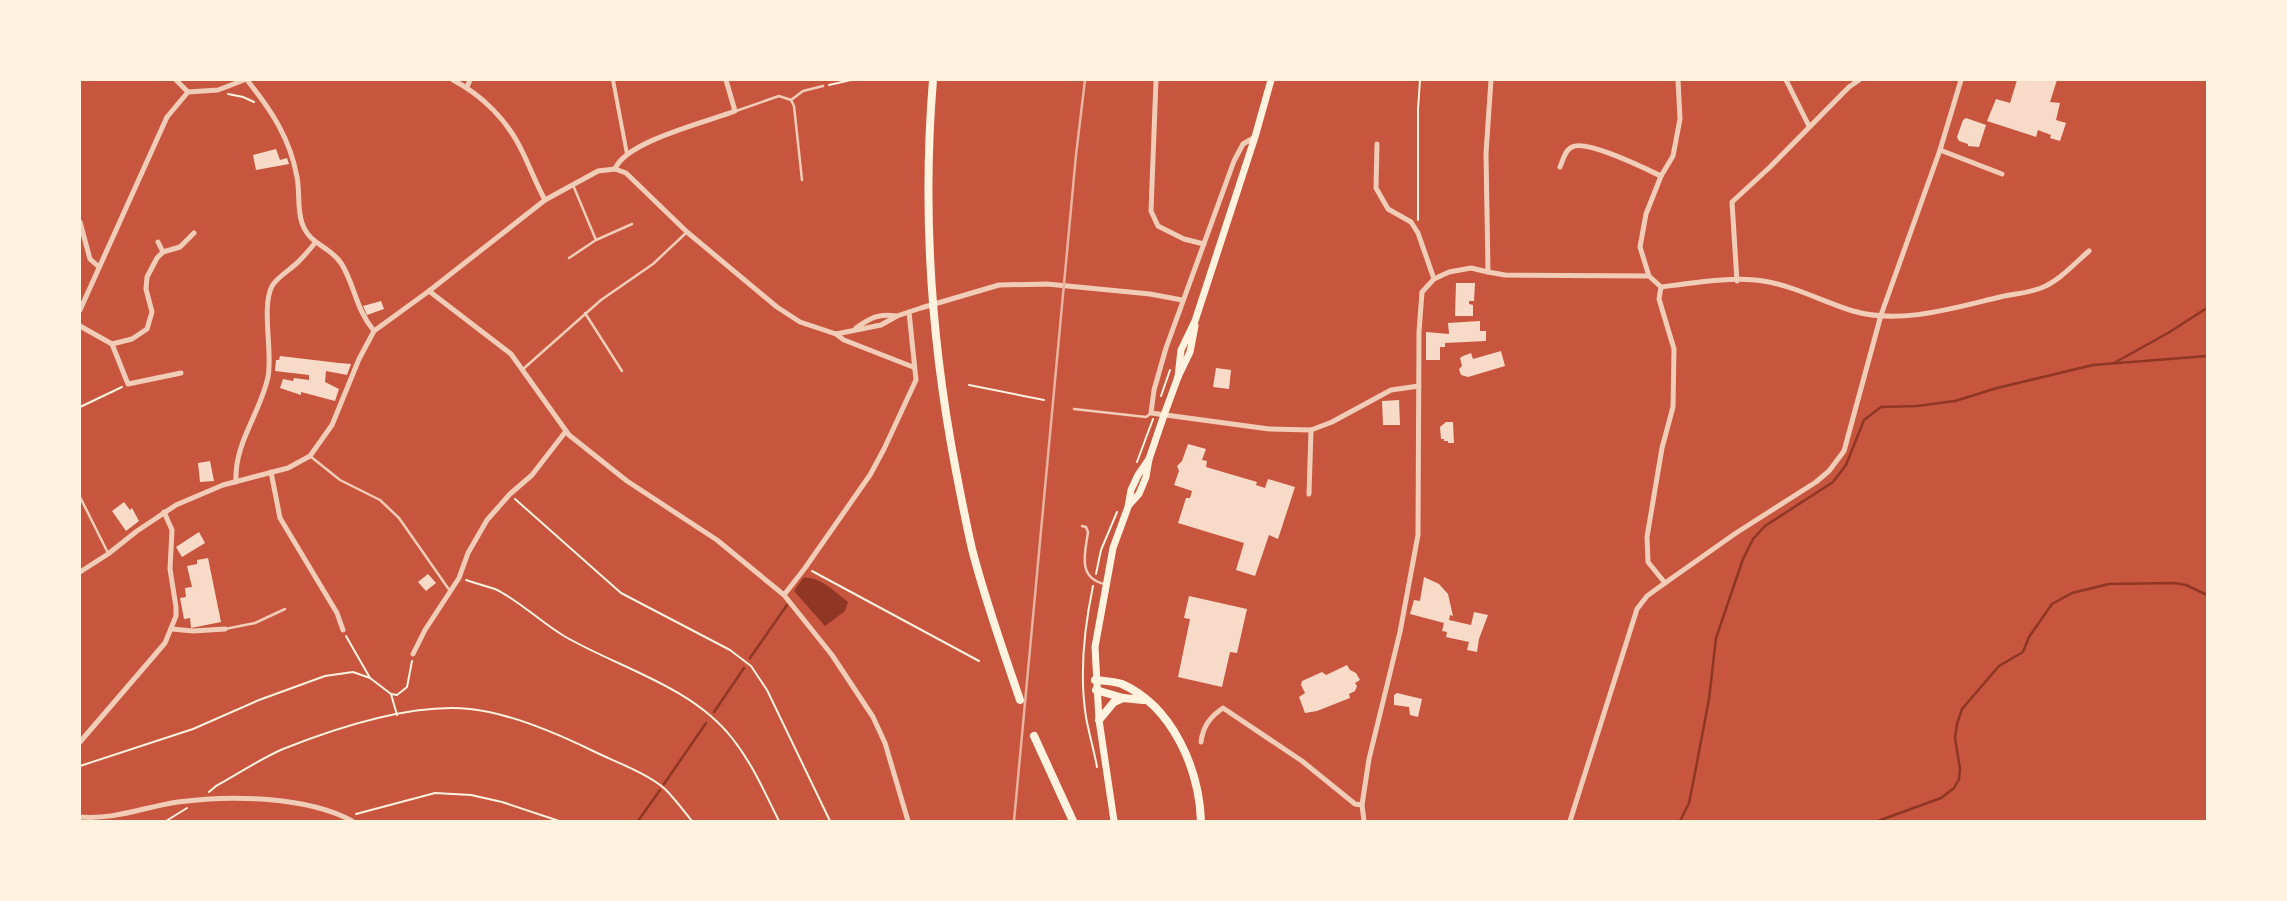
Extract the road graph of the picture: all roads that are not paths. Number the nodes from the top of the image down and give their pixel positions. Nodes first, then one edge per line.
1 (176, 80) edge
2 (246, 80) edge
3 (453, 80) edge
4 (470, 80) edge
5 (613, 80) edge
6 (726, 80) edge
7 (933, 80) edge
8 (1156, 80) edge
9 (1271, 80) edge
10 (1491, 80) edge
11 (1678, 80) edge
12 (1786, 80) edge
13 (1859, 80) edge
14 (1961, 80) edge
15 (823, 86) road end
16 (467, 87) junction
17 (188, 92) junction
18 (791, 100) junction
19 (735, 111) junction
20 (1809, 126) junction
21 (1255, 137) junction
22 (1377, 144) dead end
23 (1940, 150) junction
24 (627, 154) junction
25 (1560, 167) dead end
26 (615, 169) junction
27 (2002, 174) dead end
28 (1661, 176) junction
29 (802, 180) dead end
30 (572, 184) junction
31 (545, 200) junction
32 (80, 222) edge
33 (632, 224) dead end
34 (687, 232) junction
35 (194, 233) dead end
36 (596, 240) junction
37 (158, 242) dead end
38 (315, 243) junction
39 (1204, 244) junction
40 (2089, 251) dead end
41 (163, 252) junction
42 (569, 258) dead end
43 (99, 267) junction
44 (1488, 272) junction
45 (1649, 276) junction
46 (1434, 279) junction
47 (1737, 281) junction
48 (1661, 287) junction
49 (429, 291) junction
50 (1182, 300) junction
51 (80, 310) edge
52 (909, 312) junction
53 (585, 313) junction
54 (1882, 315) junction
55 (897, 316) junction
56 (80, 326) edge
57 (856, 329) junction
58 (374, 331) junction
59 (836, 334) junction
60 (112, 344) junction
61 (913, 367) junction
62 (522, 370) junction
63 (622, 371) dead end
64 (182, 373) dead end
65 (1419, 386) junction
66 (1074, 409) dead end
67 (1151, 413) junction
68 (1164, 415) junction
69 (1311, 430) junction
70 (566, 431) junction
71 (310, 456) junction
72 (271, 472) junction
73 (236, 482) junction
74 (1309, 494) dead end
75 (80, 497) edge
76 (164, 512) junction
77 (1082, 526) dead end
78 (108, 554) junction
79 (80, 572) edge
80 (1665, 583) junction
81 (1105, 584) junction
82 (450, 590) junction
83 (784, 595) junction
84 (285, 608) dead end
85 (172, 629) junction
86 (225, 629) joint
87 (343, 630) road end
88 (413, 654) road end
89 (1095, 680) junction
90 (1096, 690) junction
91 (1124, 698) junction
92 (1020, 700) dead end
93 (1145, 700) junction
94 (1099, 720) junction
95 (1034, 736) dead end
96 (80, 742) edge
97 (1201, 742) dead end
98 (1362, 805) junction
99 (80, 817) edge
100 (350, 820) edge
101 (908, 821) edge
102 (1073, 821) edge
103 (1114, 821) edge
104 (1201, 821) edge
105 (1364, 821) edge
106 (1570, 821) edge

1 - 17 street
2 - 17 street
2 - 38 street
3 - 16 street
4 - 16 street
5 - 24 street
6 - 19 street
7 - 92 main road
8 - 39 street
9 - 21 main road
10 - 44 street
11 - 28 street
12 - 20 street
13 - 20 street
14 - 23 street
15 - 18 lane
16 - 31 street
17 - 43 street
18 - 19 lane
18 - 29 lane
19 - 24 street
20 - 47 street
21 - 39 street
21 - 68 main road
22 - 46 street
23 - 27 street
23 - 54 street
24 - 26 street
25 - 28 street
26 - 30 street
26 - 34 street
28 - 45 street
30 - 31 street
30 - 36 lane
31 - 49 street
32 - 43 street
33 - 36 lane
34 - 53 lane
34 - 59 street
35 - 41 street
36 - 42 lane
37 - 41 street
38 - 58 street
38 - 73 street
39 - 50 street
40 - 54 street
41 - 60 street
43 - 51 street
44 - 45 street
44 - 46 street
45 - 48 street
46 - 65 street
47 - 48 street
47 - 54 street
48 - 80 street
49 - 58 street
49 - 62 street
50 - 52 street
50 - 67 street
52 - 55 street
52 - 61 street
53 - 62 lane
53 - 63 lane
54 - 80 street
55 - 57 street
55 - 57 street
56 - 60 street
57 - 59 street
58 - 71 street
59 - 61 street
60 - 64 street
61 - 83 street
62 - 70 street
65 - 69 street
65 - 98 street
66 - 67 lane
67 - 68 street
68 - 69 street
68 - 81 main road
69 - 74 street
70 - 82 street
70 - 83 street
71 - 72 street
71 - 82 lane
72 - 73 street
72 - 87 street
73 - 76 street
75 - 78 lane
76 - 78 street
76 - 85 street
77 - 81 lane
78 - 79 street
80 - 106 street
81 - 89 main road
82 - 88 street
83 - 101 street
84 - 86 lane
85 - 86 street
85 - 96 street
89 - 90 main road
89 - 93 main road
90 - 91 main road
90 - 94 main road
91 - 93 main road
91 - 94 main road
93 - 104 main road
94 - 103 main road
95 - 102 main road
97 - 98 street
98 - 105 street
99 - 100 street

